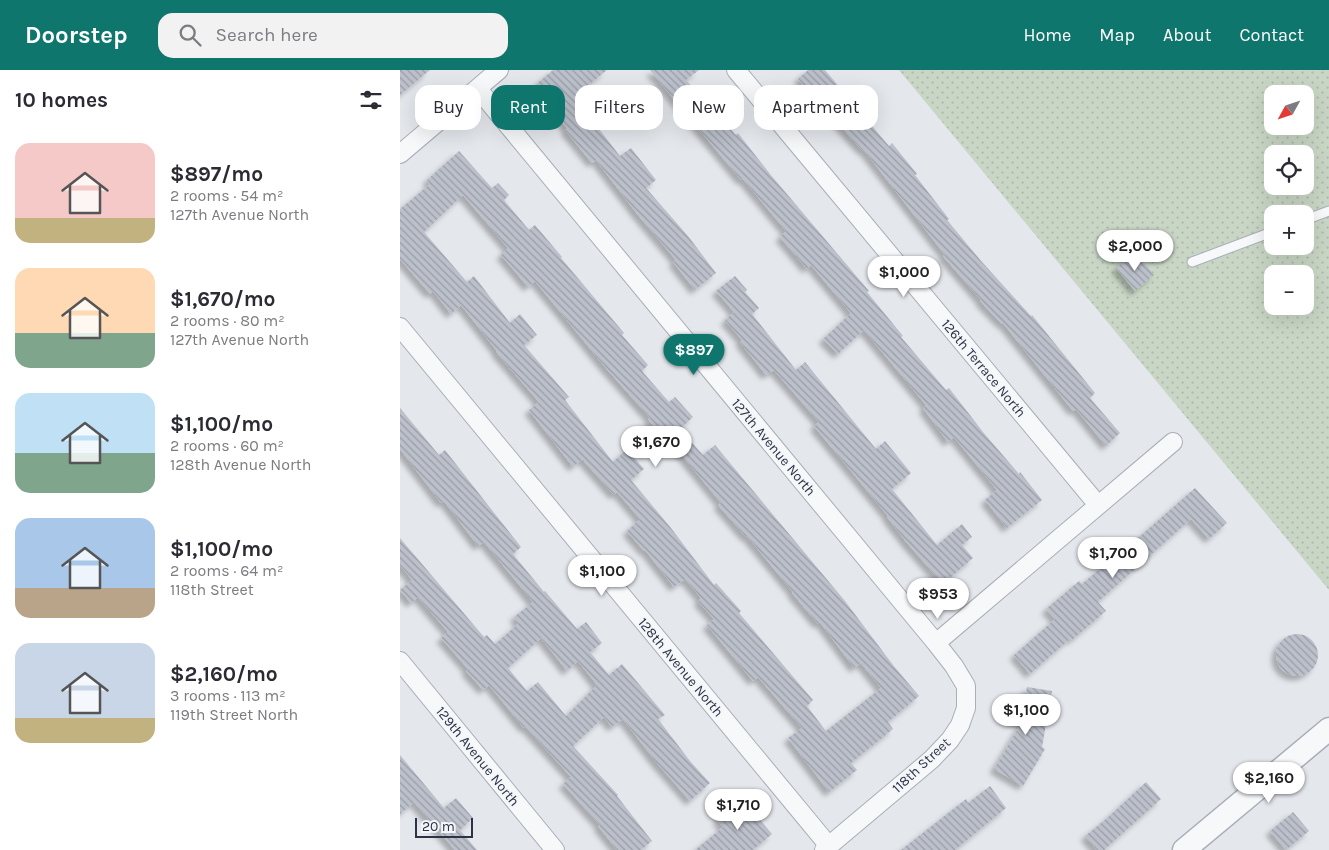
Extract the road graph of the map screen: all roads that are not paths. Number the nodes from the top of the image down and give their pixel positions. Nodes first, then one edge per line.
1 (499, 70) edge
2 (736, 70) edge
3 (481, 86) edge
4 (481, 93) edge
5 (429, 130) edge
6 (400, 154) edge
7 (1329, 211) edge
8 (1314, 217) edge
9 (1264, 235) edge
10 (1192, 262) dead end
11 (400, 327) edge
12 (1173, 442) dead end
13 (1098, 505) junction
14 (936, 643) junction
15 (400, 662) edge
16 (1329, 729) edge
17 (827, 848) edge
18 (555, 850) edge
19 (1184, 850) edge

1 - 3 street
2 - 13 street, 126th Terrace North
4 - 14 street, 127th Avenue North
5 - 6 street
7 - 8 lane
9 - 10 lane
11 - 17 street, 128th Avenue North
12 - 13 street
13 - 14 street
14 - 17 street, 118th Street
15 - 18 street, 129th Avenue North
16 - 19 street

